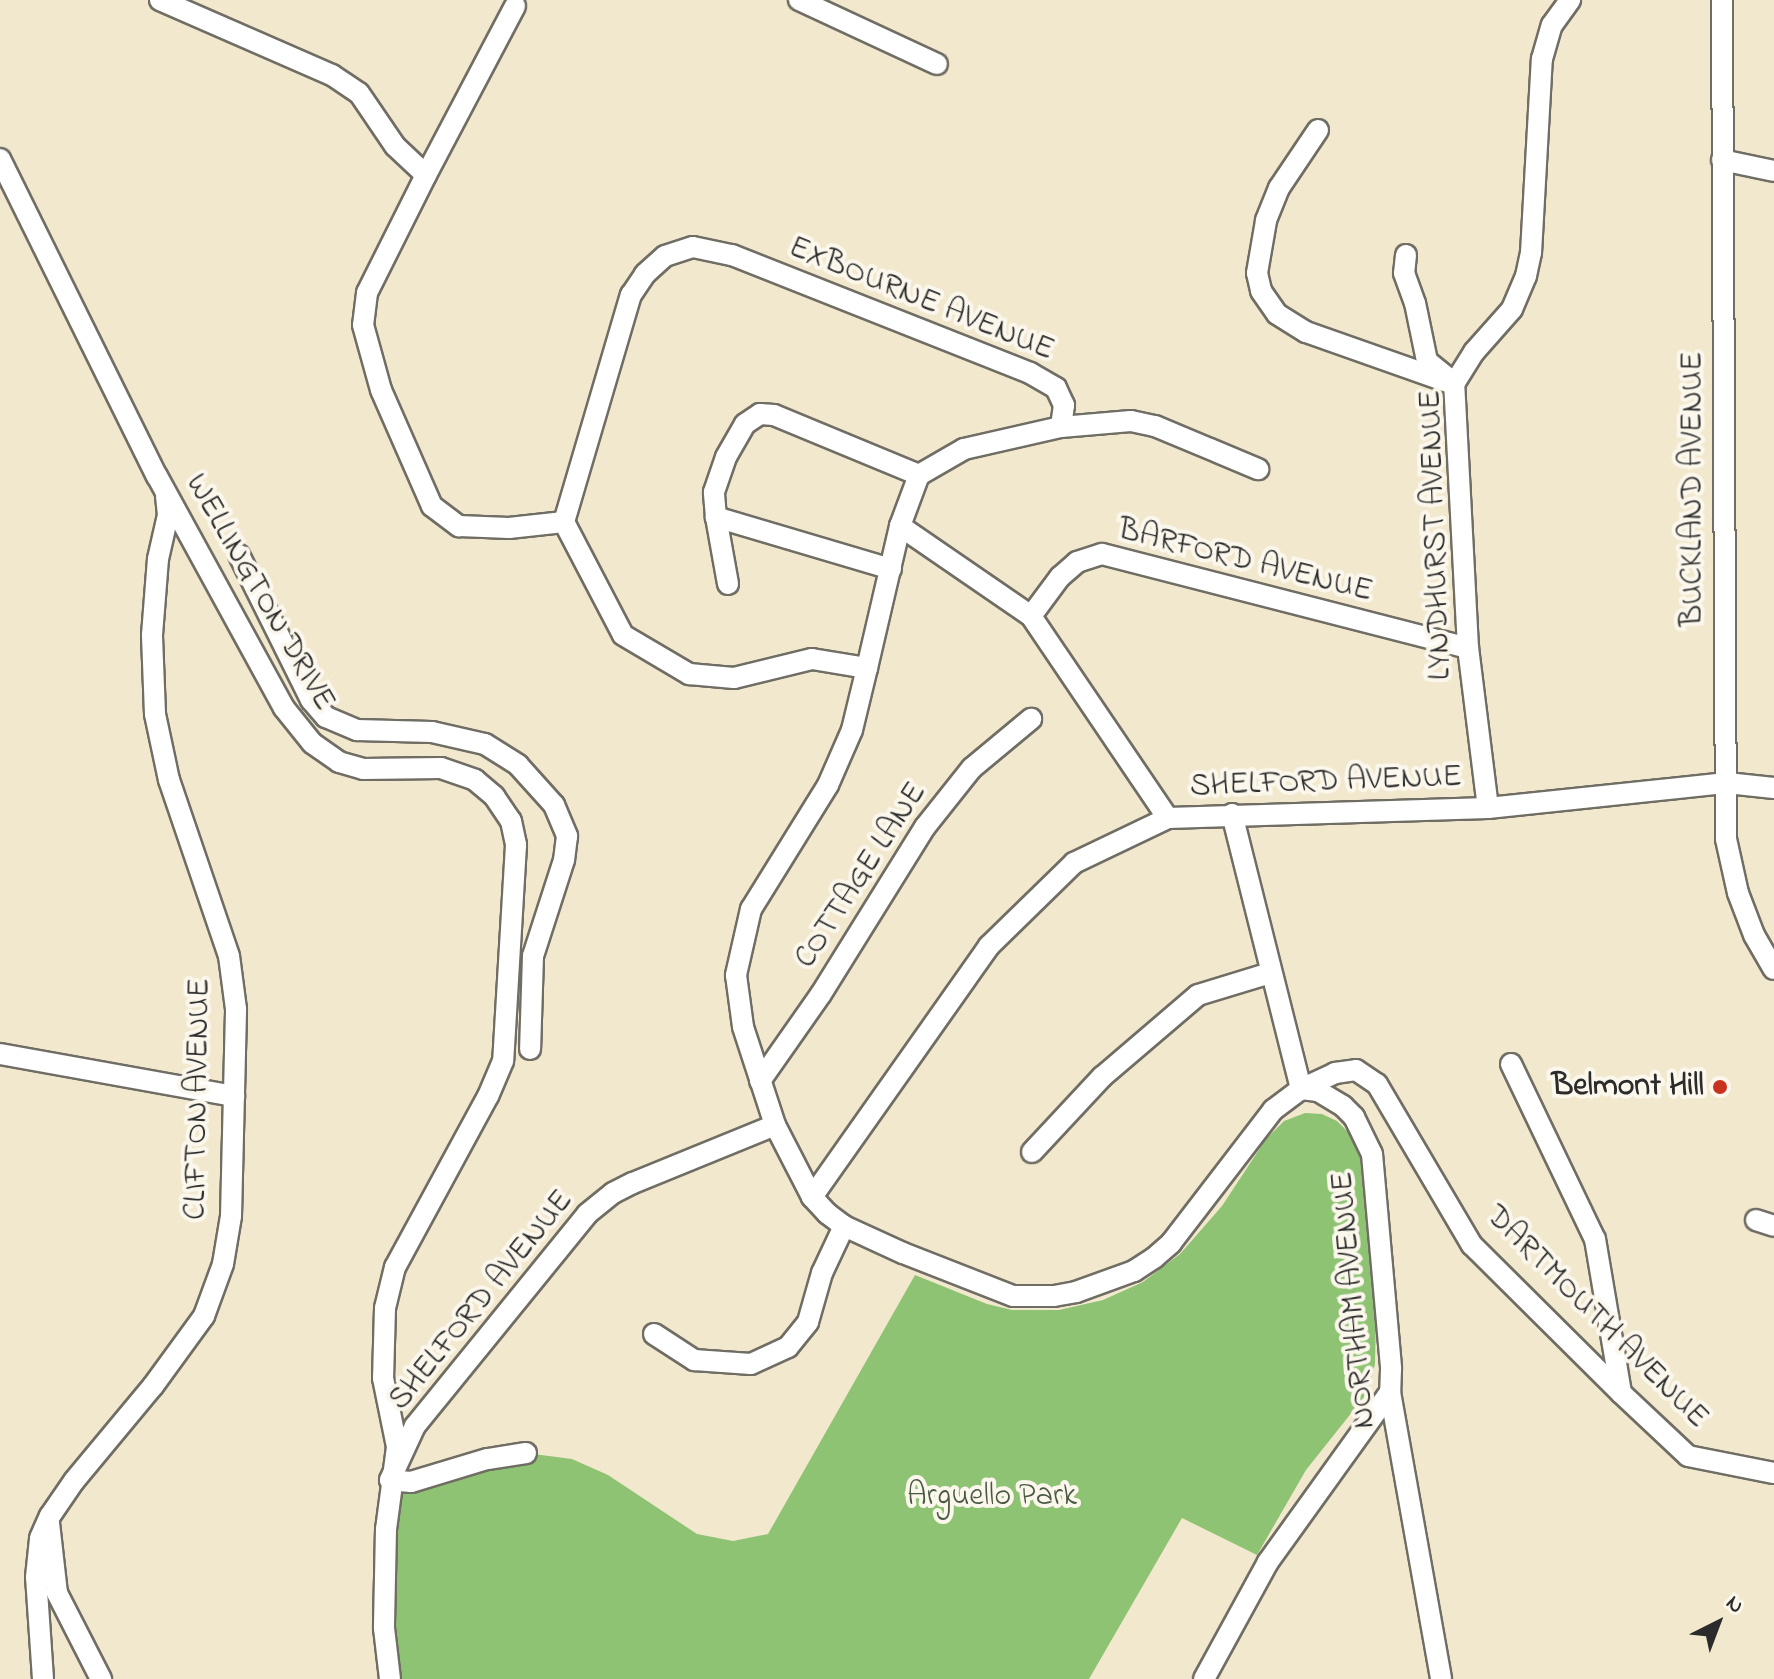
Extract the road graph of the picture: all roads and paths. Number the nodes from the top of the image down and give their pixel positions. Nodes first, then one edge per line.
1 (160, 0) edge
2 (799, 0) edge
3 (1570, 0) edge
4 (1722, 0) edge
5 (515, 6) dead end
6 (937, 64) dead end
7 (1318, 130) dead end
8 (0, 159) edge
9 (1722, 160) junction
10 (1774, 171) edge
11 (426, 175) junction
12 (1406, 255) dead end
13 (1454, 384) junction
14 (1061, 427) junction
15 (1258, 469) dead end
16 (919, 475) junction
17 (157, 476) junction
18 (716, 517) junction
19 (564, 522) junction
20 (900, 526) junction
21 (239, 555) dead end
22 (891, 569) junction
23 (728, 584) dead end
24 (1031, 616) junction
25 (1468, 648) junction
26 (867, 668) junction
27 (1031, 719) dead end
28 (466, 740) junction
29 (454, 773) junction
30 (1727, 783) junction
31 (1774, 788) edge
32 (1488, 808) junction
33 (1232, 814) junction
34 (1168, 818) junction
35 (1774, 969) edge
36 (1270, 973) junction
37 (530, 1049) dead end
38 (0, 1054) edge
39 (1511, 1064) dead end
40 (760, 1081) junction
41 (1301, 1089) junction
42 (234, 1096) junction
43 (775, 1125) junction
44 (1032, 1152) dead end
45 (812, 1197) junction
46 (844, 1226) junction
47 (654, 1334) dead end
48 (1390, 1392) junction
49 (1621, 1393) junction
50 (526, 1453) dead end
51 (1774, 1473) edge
52 (390, 1480) junction
53 (48, 1519) junction
54 (43, 1679) edge
55 (101, 1679) edge
56 (390, 1679) edge
57 (1204, 1679) edge
58 (1441, 1679) edge

1 - 11 street
2 - 6 street
3 - 13 street, LYNDHURST AVENUE
4 - 9 street, BUCKLAND AVENUE
5 - 11 street
7 - 13 street
8 - 17 street, WELLINGTON DRIVE
9 - 10 street
9 - 30 street, BUCKLAND AVENUE
11 - 19 street
12 - 13 street
13 - 25 street, LYNDHURST AVENUE
14 - 15 street
14 - 16 street
14 - 19 street, EXBOURNE AVENUE
16 - 18 street
16 - 20 street
17 - 29 street, WELLINGTON DRIVE
17 - 42 street, CLIFTON AVENUE
18 - 22 street
18 - 23 street
19 - 26 street
20 - 22 street
20 - 24 street
21 - 28 street
22 - 26 street
24 - 25 street, BARFORD AVENUE
24 - 34 street
25 - 32 street, LYNDHURST AVENUE
26 - 40 street, DARTMOUTH AVENUE
27 - 40 street, COTTAGE LANE
28 - 29 street
28 - 37 street
29 - 52 street, WELLINGTON DRIVE
30 - 31 street, SHELFORD AVENUE
30 - 32 street, SHELFORD AVENUE
30 - 35 street, BUCKLAND AVENUE
32 - 33 street, SHELFORD AVENUE
33 - 34 street, SHELFORD AVENUE
33 - 36 street
34 - 45 street, SHELFORD AVENUE
36 - 41 street
36 - 44 street
38 - 42 street
39 - 49 street
40 - 43 street, DARTMOUTH AVENUE
41 - 46 street, DARTMOUTH AVENUE
41 - 48 street, NORTHAM AVENUE
41 - 49 street, DARTMOUTH AVENUE
42 - 53 street, CLIFTON AVENUE
43 - 45 street, DARTMOUTH AVENUE
43 - 52 street, SHELFORD AVENUE
45 - 46 street, DARTMOUTH AVENUE
46 - 47 street
48 - 57 street
48 - 58 street, NORTHAM AVENUE
49 - 51 street, DARTMOUTH AVENUE
50 - 52 street
52 - 56 street, WELLINGTON DRIVE
53 - 54 street, CLIFTON AVENUE
53 - 55 street

